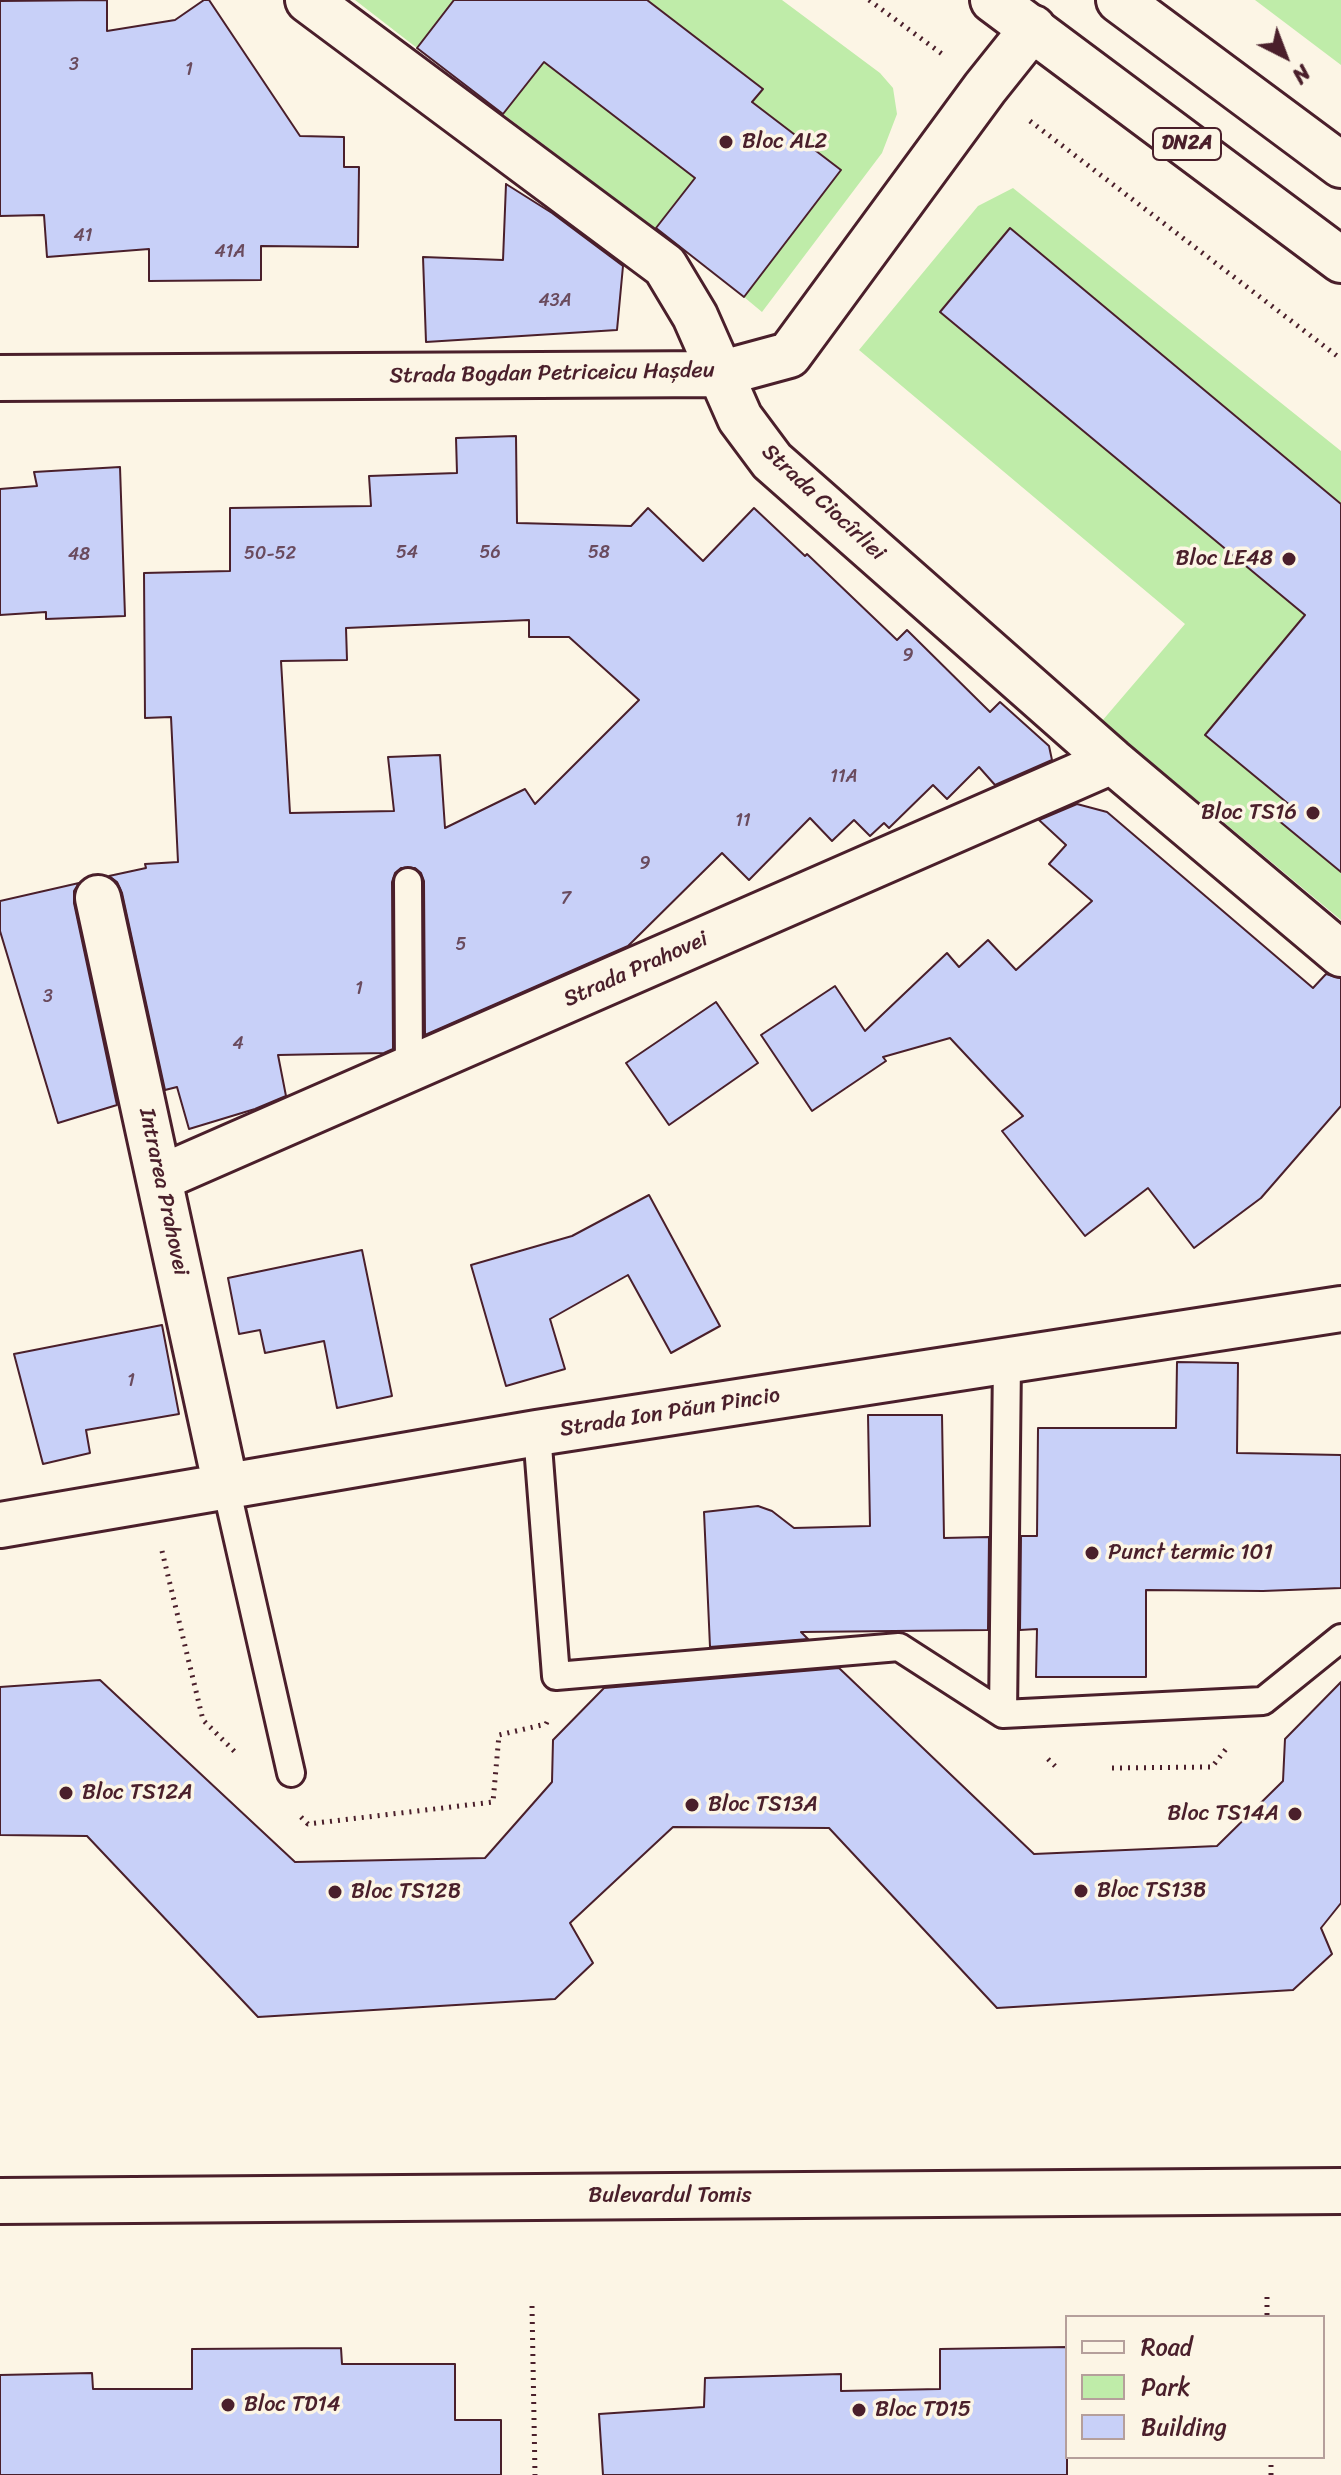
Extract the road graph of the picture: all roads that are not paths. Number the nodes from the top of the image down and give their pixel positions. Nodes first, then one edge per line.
1 (308, 0) edge
2 (993, 0) edge
3 (1119, 0) edge
4 (1033, 28) junction
5 (1341, 165) edge
6 (1341, 260) edge
7 (719, 374) junction
8 (0, 378) edge
9 (1112, 761) junction
10 (408, 882) dead end
11 (98, 898) dead end
12 (1341, 954) edge
13 (409, 1070) junction
14 (160, 1178) junction
15 (1341, 1309) edge
16 (1007, 1361) junction
17 (537, 1433) junction
18 (226, 1487) junction
19 (0, 1525) edge
20 (1341, 1638) edge
21 (1003, 1714) junction
22 (291, 1773) dead end
23 (1341, 2191) edge
24 (0, 2201) edge

1 - 7 street, Strada Ciocîrliei
2 - 4 street
3 - 5 street
4 - 6 street, DN2A
4 - 7 street, Strada Bogdan Petriceicu Hașdeu
7 - 8 street, Strada Bogdan Petriceicu Hașdeu
7 - 9 street, Strada Ciocîrliei
9 - 12 street, Strada Ciocîrliei
9 - 13 street, Strada Prahovei
10 - 13 lane
11 - 14 street, Intrarea Prahovei
13 - 14 street, Strada Prahovei
14 - 18 street, Intrarea Prahovei
15 - 16 street, Strada Ion Păun Pincio
16 - 17 street, Strada Ion Păun Pincio
16 - 21 lane
17 - 18 street, Strada Ion Păun Pincio
17 - 21 lane
18 - 19 street, Strada Ion Păun Pincio
18 - 22 lane
20 - 21 lane
23 - 24 street, Bulevardul Tomis

